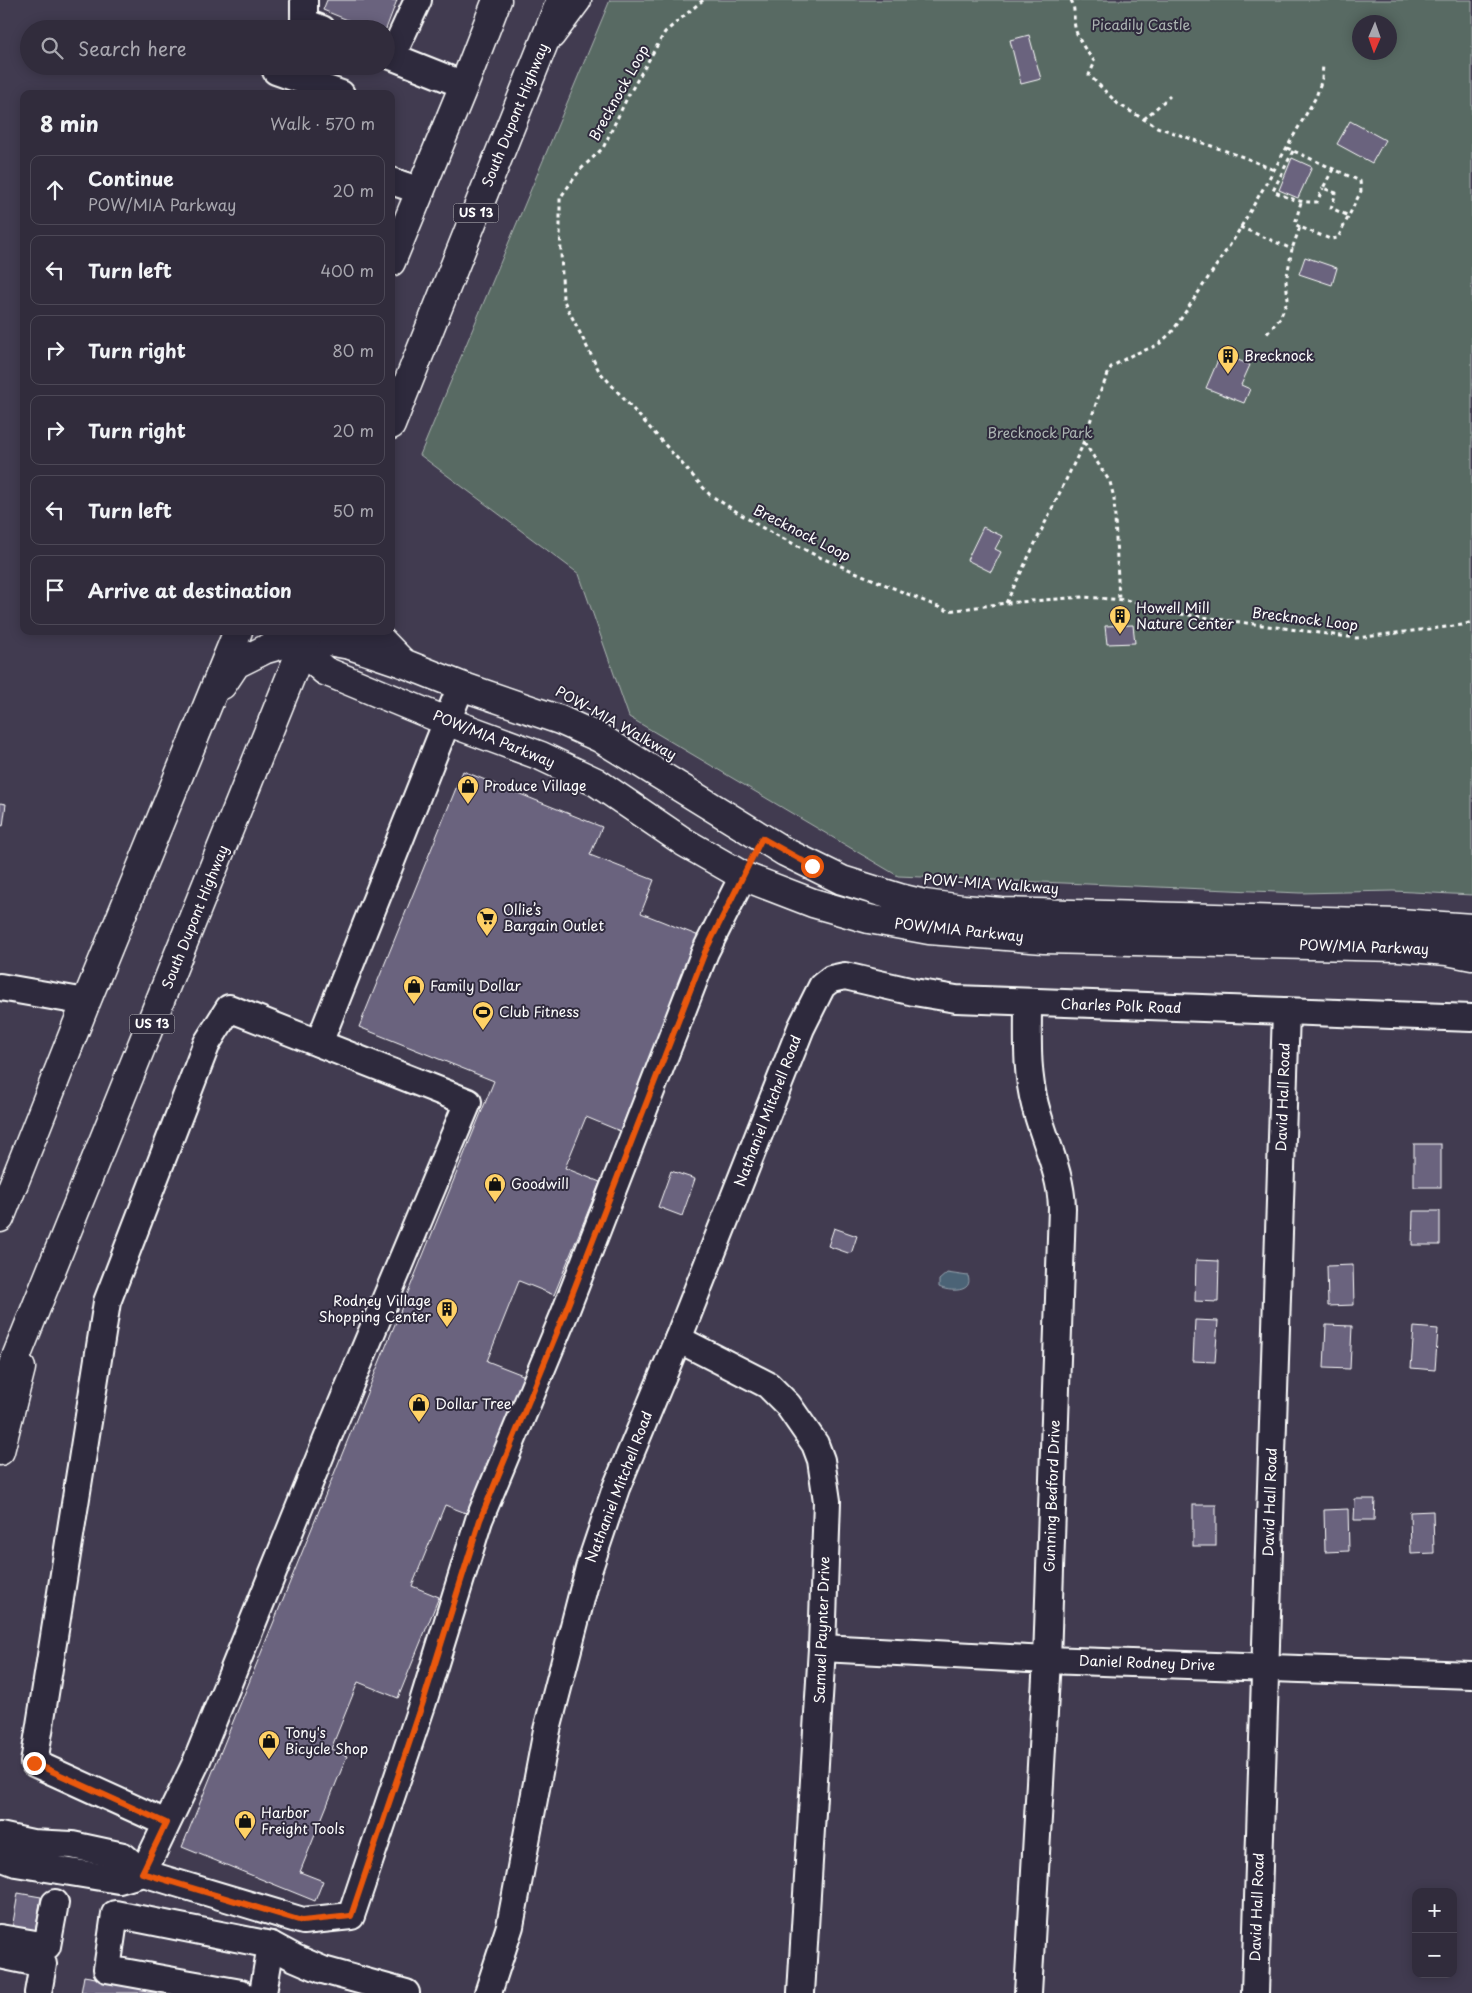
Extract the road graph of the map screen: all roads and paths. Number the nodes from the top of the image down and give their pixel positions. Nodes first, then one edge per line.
1 (304, 0) edge
2 (418, 0) edge
3 (497, 0) edge
4 (561, 0) edge
5 (577, 0) edge
6 (703, 0) edge
7 (1071, 0) edge
8 (304, 20) edge
9 (395, 44) edge
10 (541, 48) junction
11 (395, 57) edge
12 (1323, 64) dead end
13 (287, 75) edge
14 (464, 85) junction
15 (331, 90) edge
16 (1170, 96) dead end
17 (1144, 119) junction
18 (1286, 148) junction
19 (1293, 151) junction
20 (1333, 169) junction
21 (1274, 170) junction
22 (395, 182) edge
23 (1323, 188) junction
24 (421, 191) junction
25 (1300, 202) junction
26 (1349, 216) junction
27 (1240, 227) junction
28 (1300, 227) junction
29 (1292, 249) junction
30 (395, 253) edge
31 (1265, 336) dead end
32 (395, 415) edge
33 (1084, 441) junction
34 (1119, 600) junction
35 (1006, 603) junction
36 (1472, 622) edge
37 (236, 635) edge
38 (376, 635) edge
39 (299, 638) edge
40 (403, 663) junction
41 (460, 686) junction
42 (206, 709) junction
43 (446, 720) junction
44 (762, 838) junction
45 (743, 876) junction
46 (1472, 928) edge
47 (1472, 956) edge
48 (0, 986) edge
49 (86, 1002) junction
50 (1028, 1003) junction
51 (1286, 1011) junction
52 (1472, 1018) edge
53 (801, 1028) joint
54 (319, 1043) junction
55 (0, 1218) edge
56 (42, 1296) junction
57 (678, 1339) junction
58 (0, 1397) edge
59 (0, 1451) edge
60 (822, 1648) junction
61 (1047, 1660) junction
62 (1265, 1667) junction
63 (1472, 1675) edge
64 (166, 1823) junction
65 (0, 1824) edge
66 (0, 1836) edge
67 (72, 1846) junction
68 (5, 1861) edge
69 (142, 1873) junction
70 (55, 1903) dead end
71 (0, 1938) edge
72 (272, 1945) junction
73 (0, 1955) edge
74 (380, 1990) edge
75 (38, 1993) edge
76 (241, 1993) edge
77 (263, 1993) edge
78 (406, 1993) edge
79 (488, 1993) edge
80 (801, 1993) edge
81 (1028, 1993) edge
82 (1254, 1993) edge

1 - 8 street
2 - 9 street
3 - 14 main road
4 - 10 main road, South Dupont Highway / US 13
5 - 10 main road
6 - 35 path, Brecknock Loop
7 - 17 path
10 - 32 main road, South Dupont Highway / US 13
11 - 14 street
12 - 18 path
13 - 15 street
14 - 24 main road
16 - 17 path
17 - 21 path
18 - 19 path
18 - 21 path
19 - 20 path
19 - 25 path
20 - 23 path
20 - 26 path
21 - 27 path
22 - 24 street
23 - 25 path
23 - 26 path
24 - 30 main road
25 - 28 path
26 - 28 path
27 - 29 path
27 - 33 path
28 - 29 path
29 - 31 path
33 - 34 path
33 - 35 path
34 - 35 path, Brecknock Loop
34 - 36 path, Brecknock Loop
37 - 42 main road
38 - 40 main road
39 - 40 main road, POW/MIA Parkway
39 - 42 main road
39 - 43 main road, POW/MIA Parkway
39 - 56 main road, South Dupont Highway / US 13
40 - 41 main road, POW/MIA Parkway
41 - 43 street
41 - 44 main road, POW/MIA Parkway
42 - 49 main road
43 - 45 main road, POW/MIA Parkway
43 - 54 street
44 - 45 main road
44 - 46 main road, POW/MIA Parkway
45 - 47 main road, POW/MIA Parkway
45 - 69 street
48 - 49 street
49 - 55 main road
50 - 51 street, Charles Polk Road
50 - 53 street, Charles Polk Road
50 - 61 street, Gunning Bedford Drive
51 - 52 street, Charles Polk Road
51 - 62 street, David Hall Road
53 - 57 street, Nathaniel Mitchell Road
54 - 64 street
54 - 64 street
56 - 58 main road, South Dupont Highway / US 13
56 - 59 main road
57 - 60 street, Samuel Paynter Drive
57 - 79 street, Nathaniel Mitchell Road
60 - 61 street, Daniel Rodney Drive
60 - 80 street, Samuel Paynter Drive
61 - 62 street, Daniel Rodney Drive
61 - 81 street, Gunning Bedford Drive
62 - 63 street, Daniel Rodney Drive
62 - 82 street, David Hall Road
64 - 69 street
65 - 67 street
66 - 67 street
67 - 69 street
68 - 69 street
70 - 71 street
72 - 74 street
72 - 76 street
72 - 77 street
73 - 75 street
74 - 78 street

